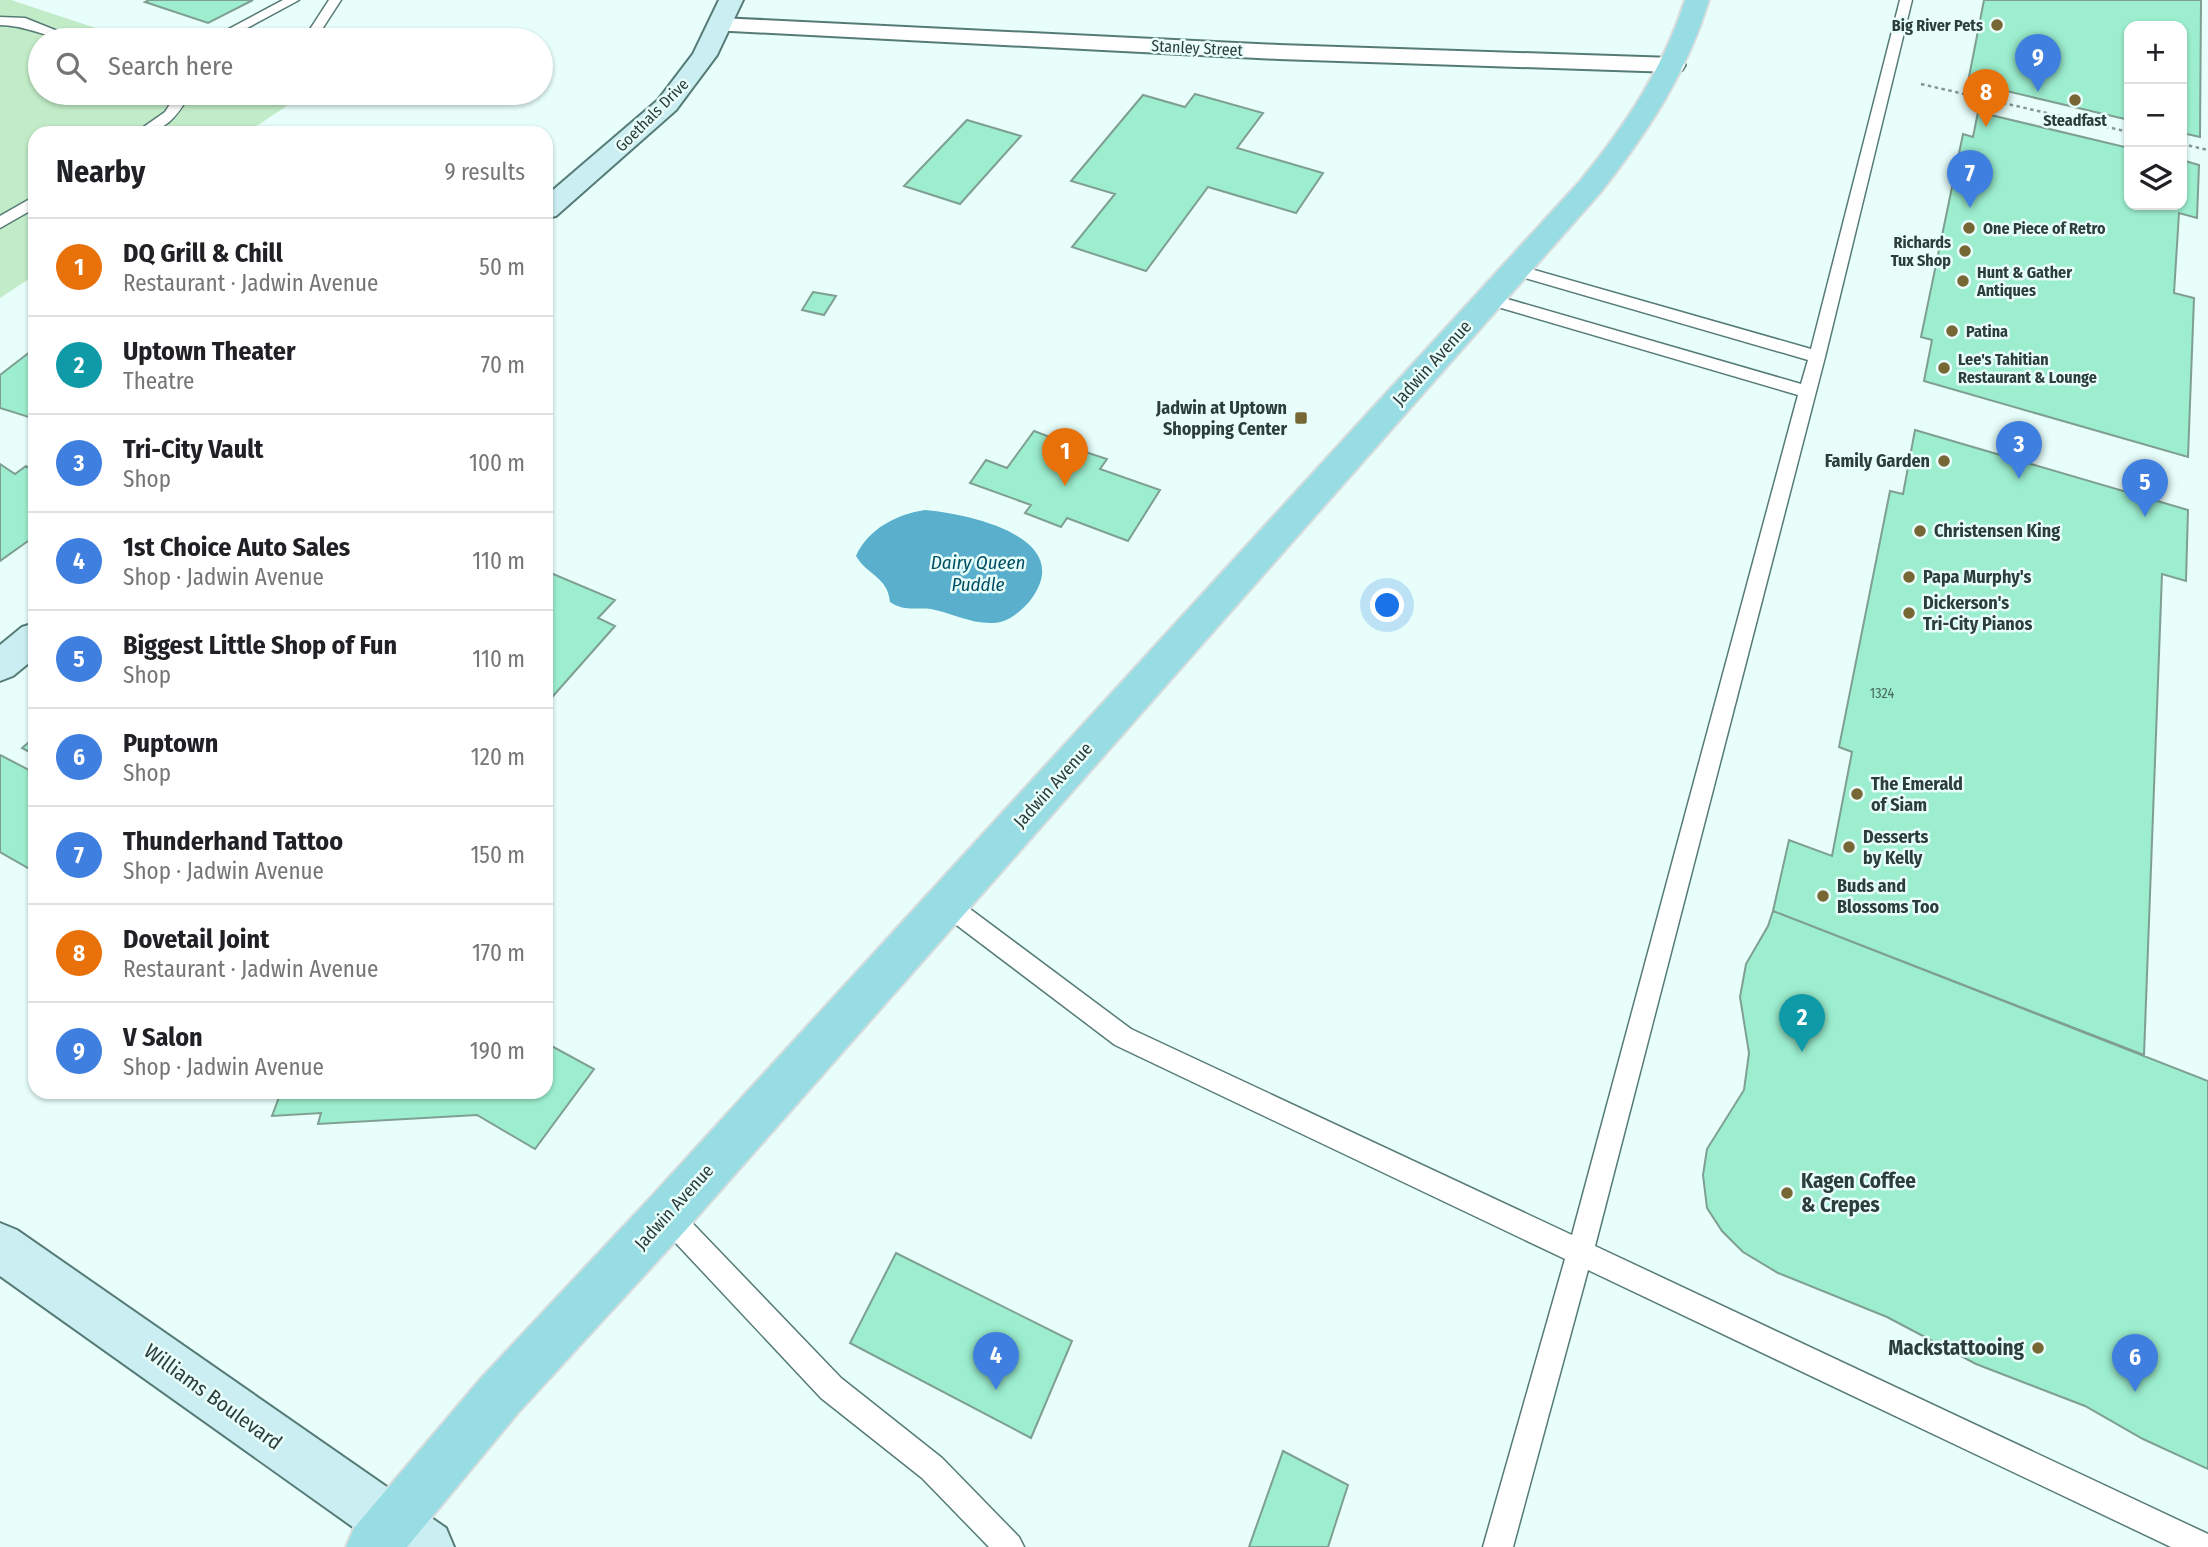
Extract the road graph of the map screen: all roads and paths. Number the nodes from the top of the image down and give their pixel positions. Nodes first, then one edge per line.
1 (293, 0) edge
2 (335, 0) edge
3 (731, 0) edge
4 (1697, 0) edge
5 (1906, 0) edge
6 (0, 21) edge
7 (720, 26) junction
8 (40, 28) edge
9 (238, 28) edge
10 (317, 28) edge
11 (1673, 65) junction
12 (1886, 76) junction
13 (176, 105) edge
14 (153, 126) edge
15 (2124, 131) edge
16 (2187, 145) edge
17 (2208, 150) edge
18 (553, 204) edge
19 (28, 205) edge
20 (0, 223) edge
21 (1517, 270) junction
22 (1490, 299) junction
23 (1816, 357) junction
24 (1807, 392) junction
25 (28, 643) edge
26 (0, 666) edge
27 (946, 904) junction
28 (667, 1215) junction
29 (0, 1247) edge
30 (1580, 1253) junction
31 (398, 1539) edge
32 (1009, 1547) edge
33 (1498, 1547) edge
34 (2203, 1547) edge

1 - 9 lane
2 - 10 lane
3 - 7 street, Goethals Drive
4 - 11 main road, Jadwin Avenue
5 - 12 lane
6 - 8 lane
7 - 11 street, Stanley Street
7 - 18 street, Goethals Drive
11 - 21 main road, Jadwin Avenue
12 - 15 path
12 - 23 lane
13 - 14 lane
16 - 17 path
19 - 20 lane
21 - 22 main road, Jadwin Avenue
21 - 23 lane
22 - 24 lane
22 - 27 main road, Jadwin Avenue
23 - 24 lane
24 - 30 lane
25 - 26 street
27 - 28 main road, Jadwin Avenue
27 - 30 lane
28 - 31 main road, Jadwin Avenue
28 - 32 lane
29 - 31 street, Williams Boulevard
30 - 33 lane
30 - 34 lane

